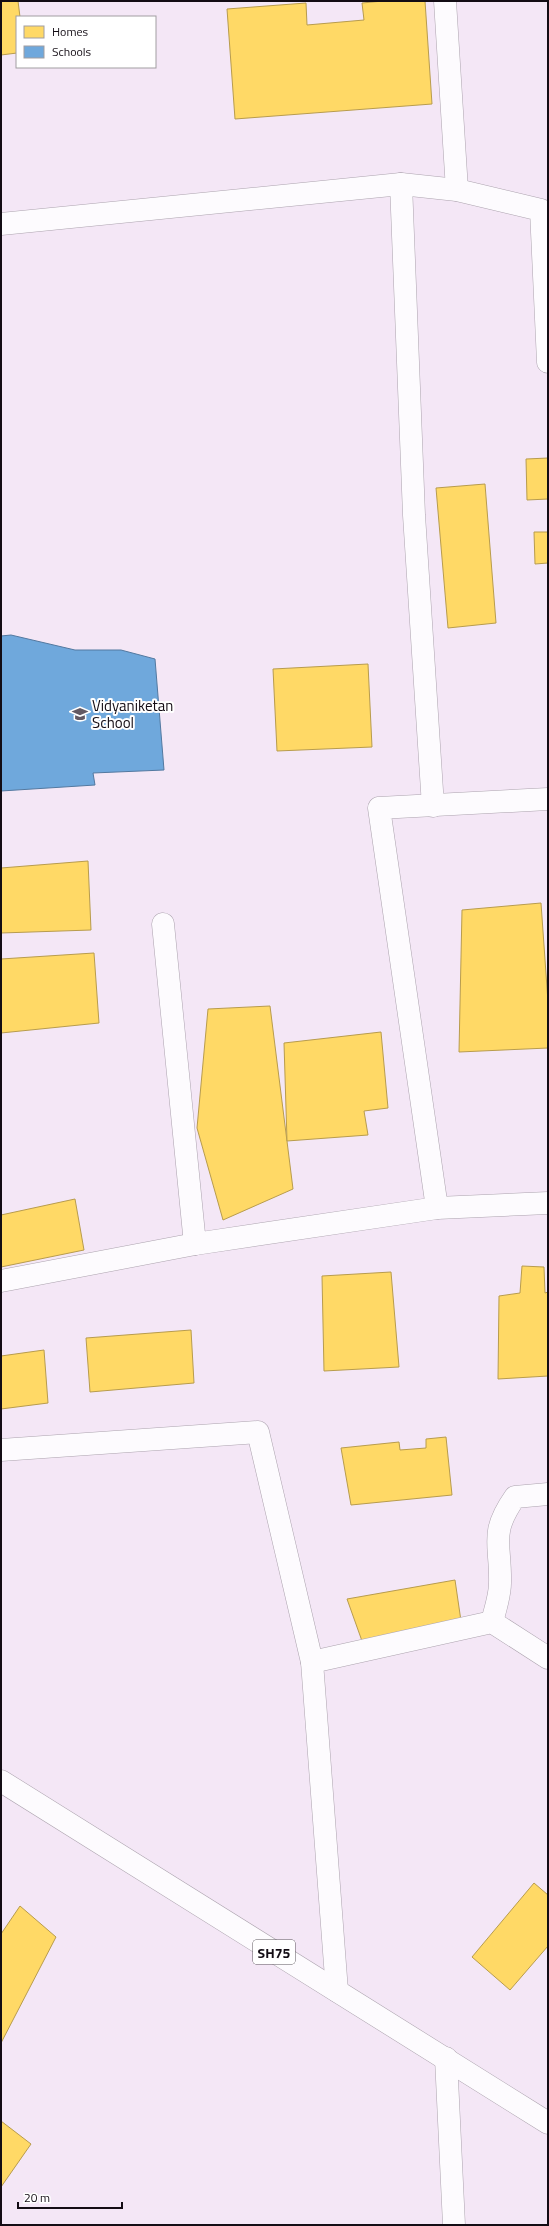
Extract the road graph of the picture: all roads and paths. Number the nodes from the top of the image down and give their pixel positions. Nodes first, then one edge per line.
1 (445, 1) edge
2 (401, 184) junction
3 (457, 190) junction
4 (1, 224) edge
5 (548, 362) edge
6 (548, 799) edge
7 (433, 806) junction
8 (163, 924) dead end
9 (548, 1203) edge
10 (437, 1208) junction
11 (195, 1244) junction
12 (1, 1281) edge
13 (1, 1450) edge
14 (548, 1494) edge
15 (492, 1622) junction
16 (548, 1658) edge
17 (312, 1662) junction
18 (1, 1781) edge
19 (337, 1991) junction
20 (446, 2058) junction
21 (548, 2123) edge
22 (454, 2225) edge

1 - 3 street
2 - 3 street
2 - 4 street
2 - 7 street
3 - 5 street
6 - 7 street
7 - 10 street
8 - 11 street
9 - 10 street
10 - 11 street
11 - 12 street
13 - 17 street
14 - 15 street
15 - 16 street
15 - 17 street
17 - 19 street
18 - 19 street, SH75
19 - 20 street, SH75
20 - 21 street, SH75
20 - 22 street

